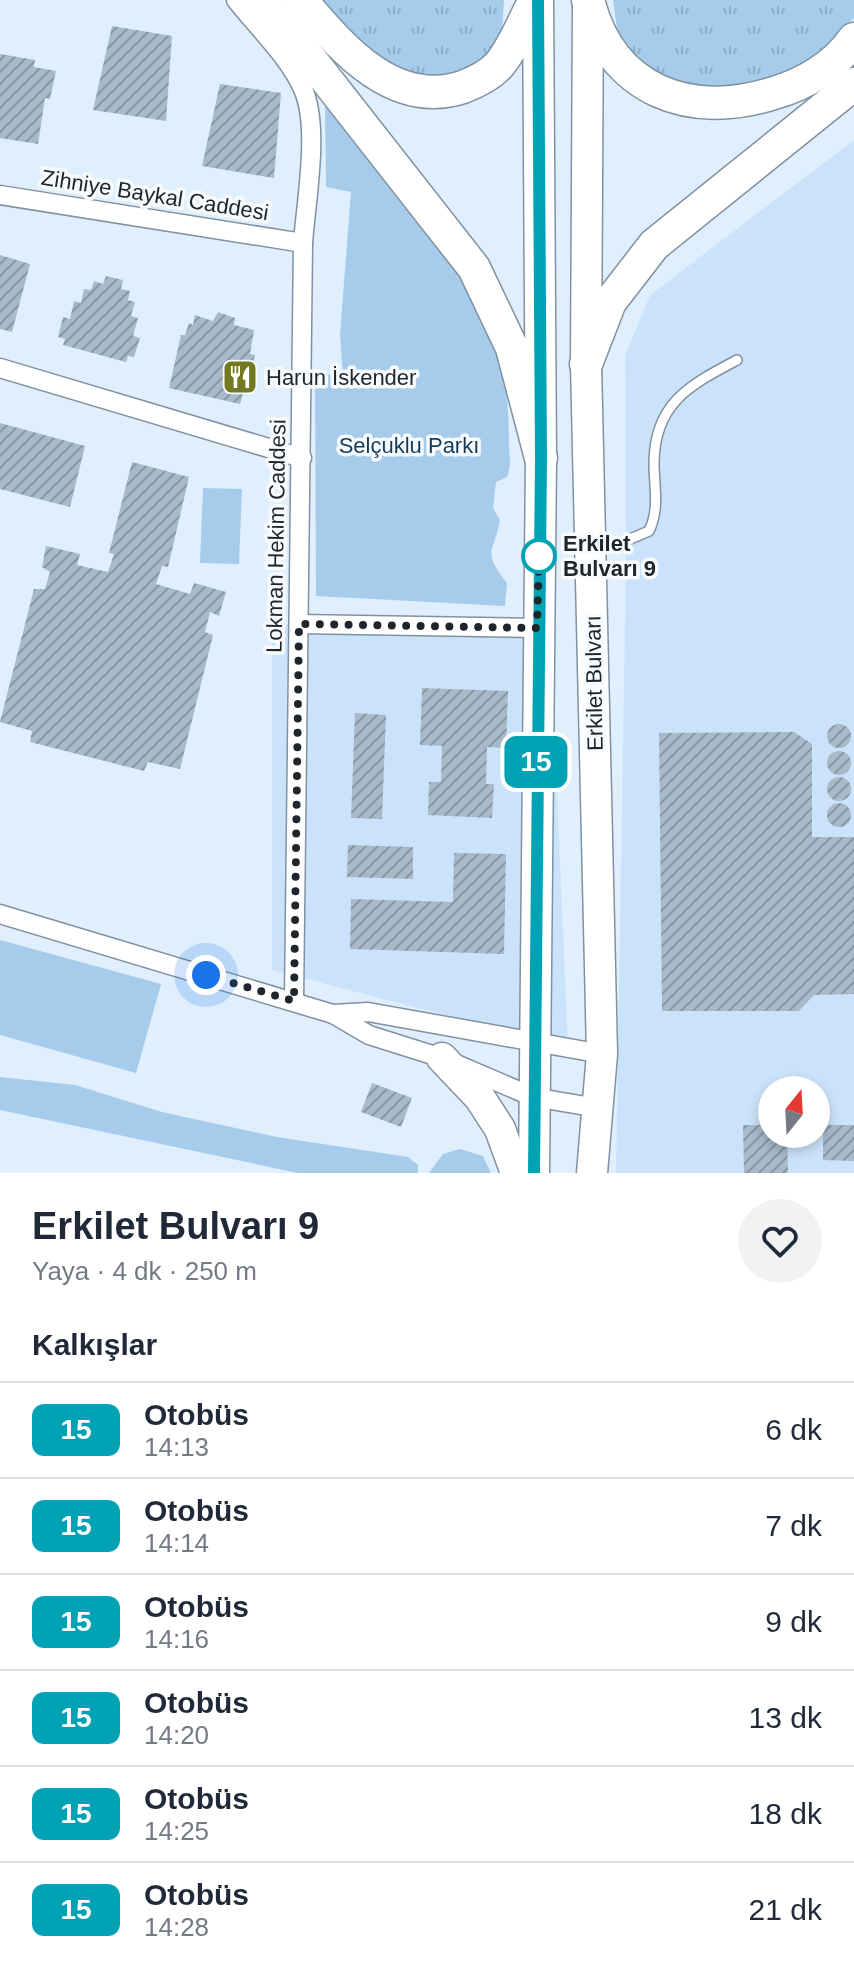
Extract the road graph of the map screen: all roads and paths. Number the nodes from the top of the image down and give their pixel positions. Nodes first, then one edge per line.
1 (236, 0) edge
2 (264, 0) edge
3 (301, 0) edge
4 (536, 0) edge
5 (588, 0) edge
6 (854, 39) edge
7 (854, 84) edge
8 (0, 195) edge
9 (303, 243) junction
10 (737, 360) dead end
11 (586, 364) junction
12 (0, 368) edge
13 (302, 458) junction
14 (541, 458) junction
15 (591, 545) junction
16 (299, 624) junction
17 (537, 628) junction
18 (0, 914) edge
19 (294, 1001) junction
20 (333, 1014) junction
21 (534, 1041) junction
22 (602, 1054) junction
23 (442, 1058) junction
24 (533, 1097) junction
25 (598, 1108) junction
26 (516, 1173) edge
27 (534, 1173) edge
28 (592, 1173) edge

1 - 9 street, Lokman Hekim Caddesi
2 - 14 highway
3 - 4 highway
4 - 14 main road
5 - 6 highway
5 - 11 main road, Erkilet Bulvarı
7 - 11 highway
8 - 9 street, Zihniye Baykal Caddesi
9 - 13 street, Lokman Hekim Caddesi
10 - 15 lane
11 - 15 main road, Erkilet Bulvarı
12 - 13 street
13 - 16 street, Lokman Hekim Caddesi
14 - 17 main road
15 - 22 main road, Erkilet Bulvarı
16 - 17 street
16 - 19 street, Lokman Hekim Caddesi
17 - 21 main road
18 - 19 street
19 - 20 street
20 - 21 street
20 - 23 street
21 - 22 street
21 - 24 main road
22 - 25 main road, Erkilet Bulvarı
23 - 24 street
23 - 26 main road
24 - 25 street
24 - 27 main road
25 - 28 main road, Erkilet Bulvarı

